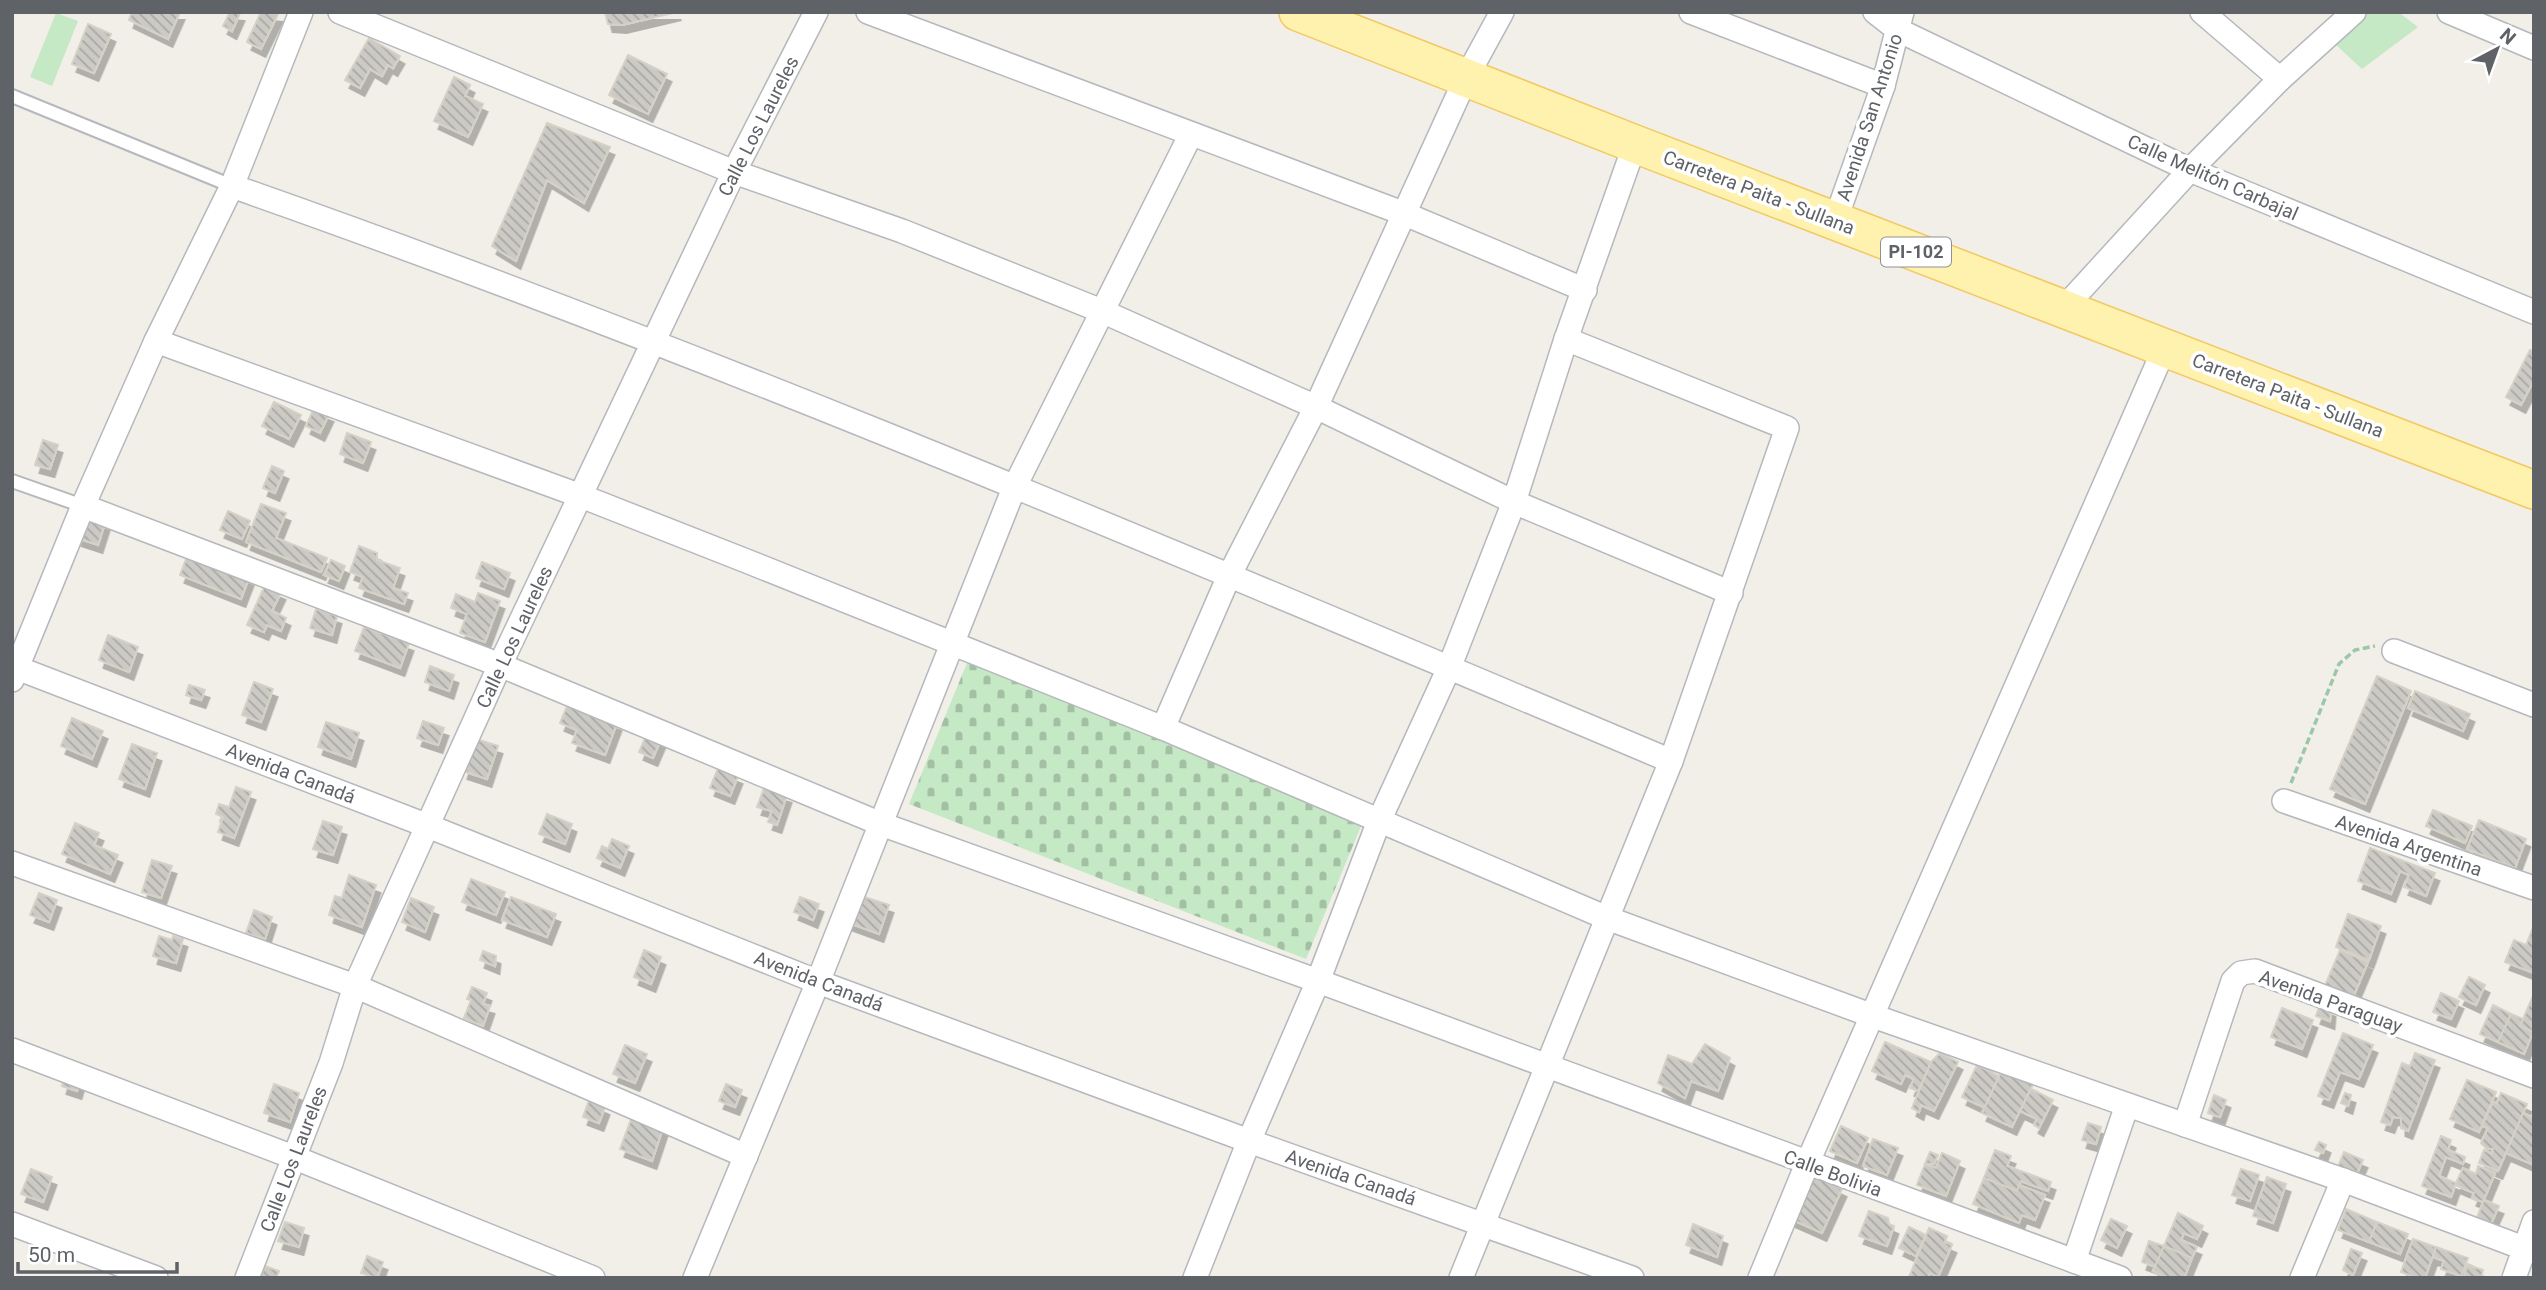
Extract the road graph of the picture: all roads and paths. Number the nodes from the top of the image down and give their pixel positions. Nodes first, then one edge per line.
1 (301, 12) edge
2 (340, 12) edge
3 (816, 12) edge
4 (868, 12) edge
5 (1298, 12) edge
6 (1502, 12) edge
7 (1691, 12) edge
8 (1875, 12) edge
9 (2202, 12) edge
10 (2354, 12) edge
11 (2449, 12) edge
12 (1900, 21) edge
13 (2534, 48) edge
14 (1465, 78) junction
15 (2280, 79) junction
16 (1884, 86) junction
17 (12, 96) edge
18 (1191, 134) junction
19 (1635, 144) junction
20 (2190, 170) junction
21 (734, 172) junction
22 (232, 186) junction
23 (1405, 214) junction
24 (1835, 221) junction
25 (1585, 290) junction
26 (2063, 309) junction
27 (1104, 312) junction
28 (2534, 312) edge
29 (1566, 339) junction
30 (156, 341) junction
31 (654, 341) junction
32 (2165, 347) junction
33 (1316, 408) junction
34 (12, 481) edge
35 (1014, 488) junction
36 (2534, 490) edge
37 (581, 496) junction
38 (1514, 502) junction
39 (83, 506) junction
40 (1229, 576) junction
41 (1731, 593) junction
42 (951, 644) junction
43 (2394, 652) joint
44 (500, 665) junction
45 (1449, 668) junction
46 (14, 671) edge
47 (2534, 705) edge
48 (1163, 728) junction
49 (1671, 761) junction
50 (2284, 801) joint
51 (1379, 821) junction
52 (881, 824) junction
53 (429, 827) junction
54 (12, 863) edge
55 (2534, 888) edge
56 (1607, 918) junction
57 (1318, 981) junction
58 (818, 982) junction
59 (355, 986) junction
60 (1873, 1016) junction
61 (12, 1050) edge
62 (1546, 1066) junction
63 (2534, 1076) edge
64 (2127, 1105) junction
65 (2185, 1125) junction
66 (1249, 1141) junction
67 (746, 1156) junction
68 (293, 1157) junction
69 (1807, 1164) junction
70 (2343, 1180) junction
71 (2534, 1222) edge
72 (12, 1224) edge
73 (1483, 1224) junction
74 (2529, 1250) edge
75 (2074, 1261) junction
76 (156, 1278) edge
77 (247, 1278) edge
78 (593, 1278) edge
79 (695, 1278) edge
80 (1195, 1278) edge
81 (1461, 1278) edge
82 (1632, 1278) edge
83 (1760, 1278) edge
84 (2120, 1278) edge
85 (2302, 1278) edge
86 (2514, 1278) edge

1 - 22 street
2 - 21 street
3 - 21 street, Calle Los Laureles
4 - 18 street
5 - 14 main road, Carretera Paita - Sullana / PI-102
6 - 14 street
7 - 16 street
8 - 12 street, Calle Melitón Carbajal
9 - 15 street
10 - 15 street
11 - 13 street
12 - 16 street, Avenida San Antonio
12 - 20 street, Calle Melitón Carbajal
14 - 19 main road, Carretera Paita - Sullana / PI-102
14 - 23 street
15 - 20 street
16 - 24 street, Avenida San Antonio
17 - 22 lane
18 - 23 street
18 - 27 street
19 - 24 main road, Carretera Paita - Sullana / PI-102
19 - 25 street
20 - 26 street
20 - 28 street, Calle Melitón Carbajal
21 - 27 street
21 - 31 street, Calle Los Laureles
22 - 30 street
22 - 31 street
23 - 25 street
23 - 33 street
24 - 26 main road, Carretera Paita - Sullana / PI-102
25 - 29 street
26 - 32 main road, Carretera Paita - Sullana / PI-102
27 - 33 street
27 - 35 street
29 - 38 street
29 - 41 street
30 - 37 street
30 - 39 street
31 - 35 street
31 - 37 street, Calle Los Laureles
32 - 36 main road, Carretera Paita - Sullana / PI-102
32 - 60 street
33 - 38 street
33 - 40 street
34 - 39 lane
35 - 40 street
35 - 42 street
37 - 42 street
37 - 44 street, Calle Los Laureles
38 - 41 street
38 - 45 street
39 - 44 street, Calle Bolivia
39 - 46 street
40 - 45 street
40 - 48 street
41 - 49 street
42 - 48 street
42 - 52 street
43 - 47 street
43 - 50 path
44 - 52 street, Calle Bolivia
44 - 53 street, Calle Los Laureles
45 - 49 street
45 - 51 street
46 - 53 street, Avenida Canadá
48 - 51 street
49 - 56 street
50 - 55 street, Avenida Argentina
51 - 56 street
51 - 57 street
52 - 57 street, Calle Bolivia
52 - 58 street
53 - 58 street, Avenida Canadá
53 - 59 street, Calle Los Laureles
54 - 59 street
56 - 60 street
56 - 62 street
57 - 62 street, Calle Bolivia
57 - 66 street
58 - 66 street, Avenida Canadá
58 - 67 street
59 - 67 street
59 - 68 street, Calle Los Laureles
60 - 64 street
60 - 69 street
61 - 68 street
62 - 69 street, Calle Bolivia
62 - 73 street
63 - 65 street, Avenida Paraguay
64 - 65 street
64 - 75 street
65 - 70 street
66 - 73 street, Avenida Canadá
66 - 80 street
67 - 79 street
68 - 77 street, Calle Los Laureles
68 - 78 street
69 - 75 street, Calle Bolivia
69 - 83 street
70 - 74 street
70 - 85 street
71 - 74 street
72 - 76 street
73 - 81 street
73 - 82 street, Avenida Canadá
74 - 86 street
75 - 84 street, Calle Bolivia

